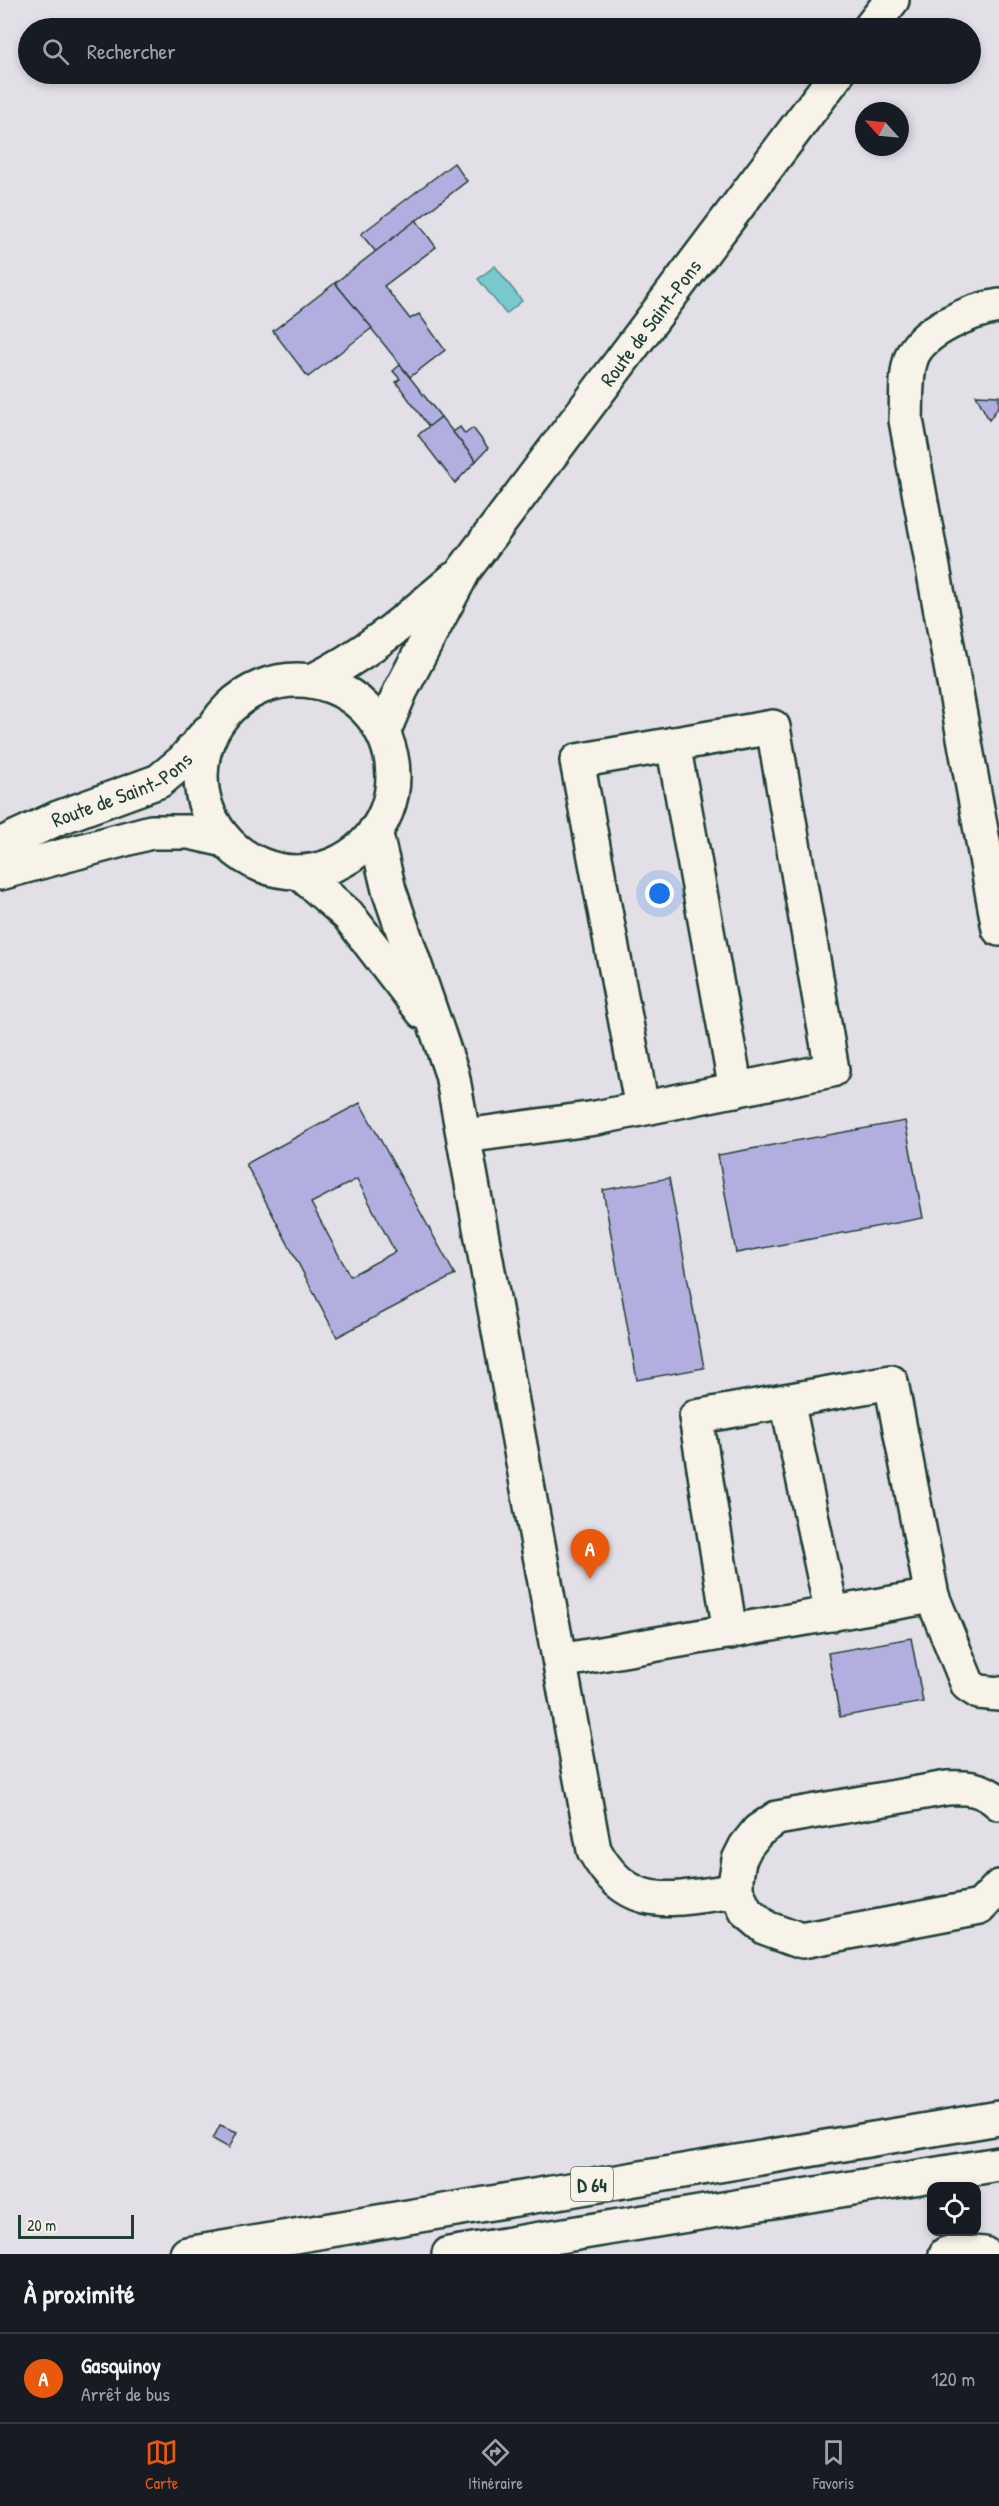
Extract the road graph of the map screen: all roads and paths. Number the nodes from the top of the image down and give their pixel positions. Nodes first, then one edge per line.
1 (892, 0) edge
2 (878, 18) edge
3 (830, 84) edge
4 (999, 306) edge
5 (465, 570) junction
6 (312, 681) junction
7 (224, 712) junction
8 (383, 734) junction
9 (673, 744) junction
10 (375, 831) junction
11 (225, 840) junction
12 (0, 845) edge
13 (299, 872) junction
14 (0, 873) edge
15 (999, 929) edge
16 (438, 1033) junction
17 (736, 1090) junction
18 (642, 1108) junction
19 (465, 1136) junction
20 (787, 1401) junction
21 (932, 1596) junction
22 (832, 1614) junction
23 (730, 1632) junction
24 (560, 1661) junction
25 (999, 1694) edge
26 (999, 1803) edge
27 (999, 1887) edge
28 (736, 1891) junction
29 (999, 2118) edge
30 (999, 2164) edge
31 (187, 2254) edge
32 (449, 2254) edge
33 (946, 2254) edge
34 (984, 2254) edge

1 - 2 main road
3 - 5 main road, Route de Saint-Pons
4 - 15 main road
5 - 6 main road, Route de Saint-Pons
5 - 8 main road, Route de Saint-Pons
6 - 7 main road
6 - 8 main road
7 - 11 main road
7 - 12 main road, Route de Saint-Pons
8 - 10 main road
9 - 17 main road
9 - 17 main road
9 - 18 main road
10 - 13 main road
10 - 16 main road
11 - 13 main road
11 - 14 main road, Route de Saint-Pons
13 - 16 main road
16 - 19 main road
17 - 18 main road
18 - 19 main road
19 - 24 main road
20 - 21 main road
20 - 22 main road
20 - 23 main road
21 - 22 main road
21 - 25 main road
22 - 23 main road
23 - 24 main road
24 - 28 main road
26 - 28 main road
27 - 28 main road
29 - 31 main road, D 64
30 - 32 main road, D 64
33 - 34 main road

